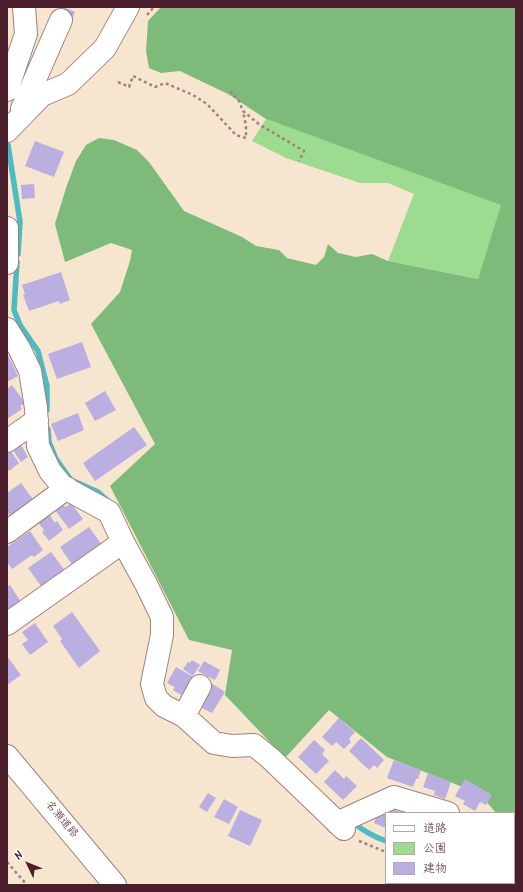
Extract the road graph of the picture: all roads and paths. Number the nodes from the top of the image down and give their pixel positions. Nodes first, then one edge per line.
1 (24, 7) edge
2 (128, 7) edge
3 (154, 7) edge
4 (64, 11) edge
5 (150, 11) dead end
6 (11, 65) edge
7 (118, 82) dead end
8 (7, 90) edge
9 (230, 91) dead end
10 (243, 112) junction
11 (12, 126) edge
12 (299, 161) dead end
13 (7, 228) edge
14 (7, 263) edge
15 (7, 330) edge
16 (37, 420) junction
17 (7, 441) edge
18 (67, 488) junction
19 (7, 532) edge
20 (123, 542) junction
21 (7, 624) edge
22 (200, 686) dead end
23 (184, 716) junction
24 (7, 756) edge
25 (445, 812) edge
26 (345, 822) junction
27 (385, 852) edge
28 (7, 862) edge
29 (27, 885) edge
30 (115, 885) edge

1 - 6 street
2 - 11 street
3 - 5 path
4 - 11 street
6 - 8 street
7 - 10 path
9 - 10 path
10 - 12 path
13 - 14 street
15 - 16 street
16 - 17 street
16 - 18 street
18 - 19 street
18 - 20 street
20 - 21 street
20 - 23 street
22 - 23 street
23 - 26 street
24 - 30 street, 名瀬道路
25 - 26 street
26 - 27 path
28 - 29 path

